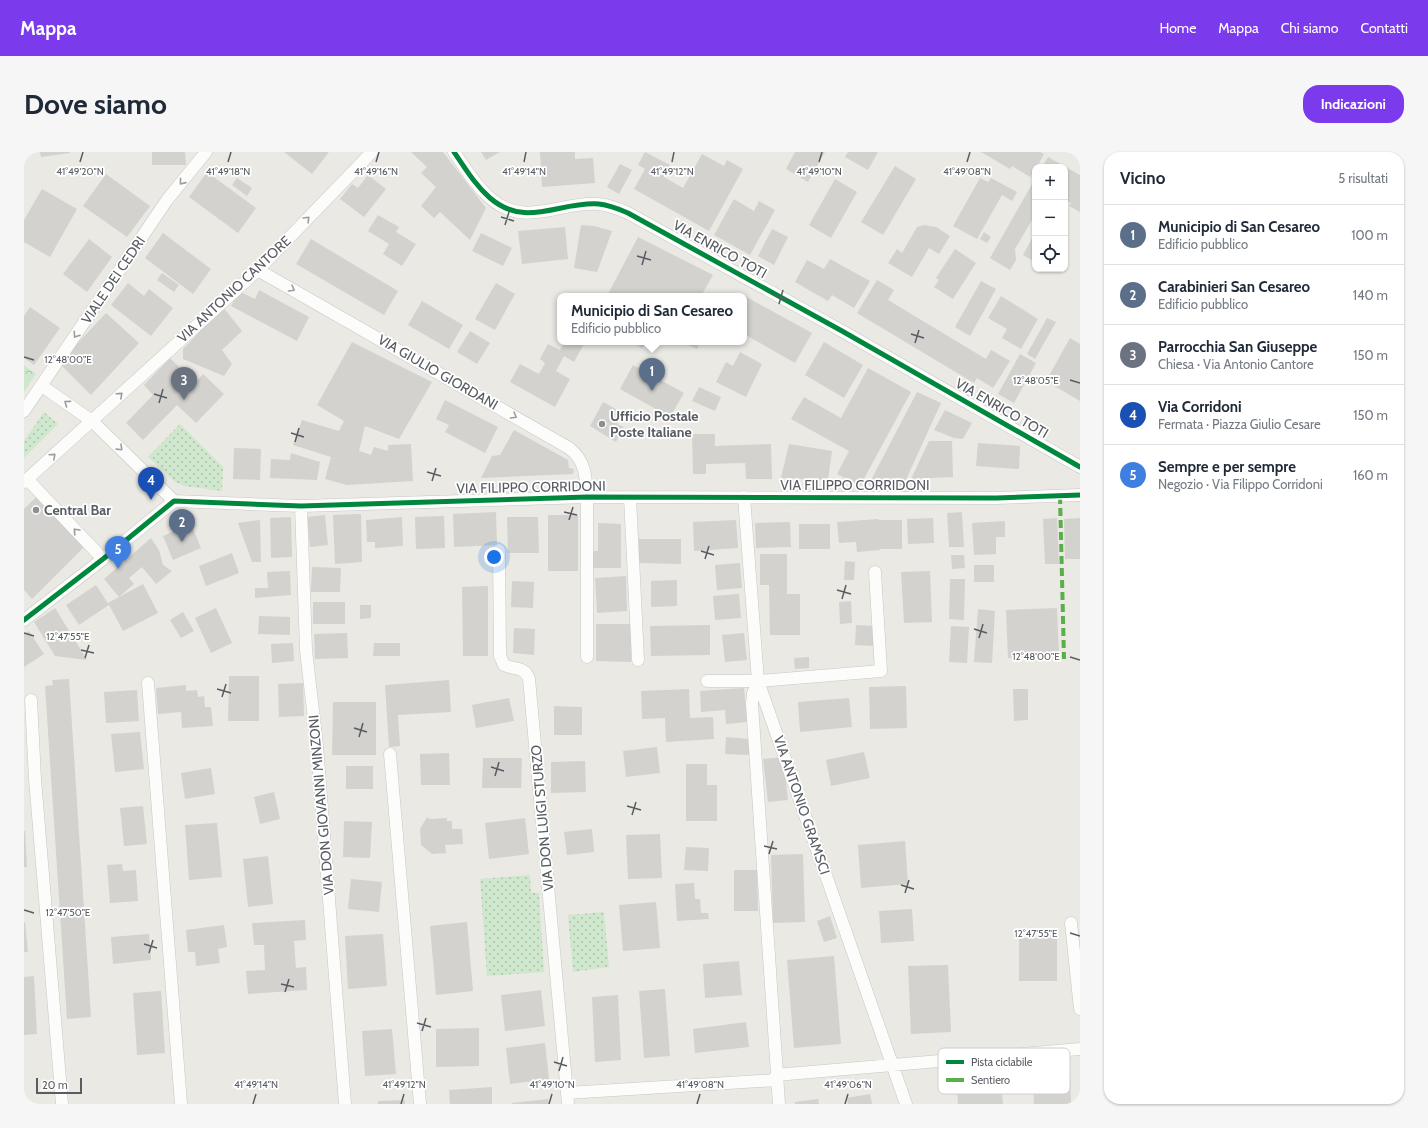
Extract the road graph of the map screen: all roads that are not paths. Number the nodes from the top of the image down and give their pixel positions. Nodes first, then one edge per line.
1 (206, 152) edge
2 (372, 152) edge
3 (454, 152) edge
4 (258, 270) junction
5 (42, 386) junction
6 (24, 411) edge
7 (92, 421) junction
8 (1080, 467) edge
9 (26, 481) edge
10 (1080, 495) edge
11 (587, 497) junction
12 (630, 497) junction
13 (744, 497) junction
14 (174, 501) junction
15 (301, 506) junction
16 (499, 550) dead end
17 (103, 559) junction
18 (876, 572) dead end
19 (24, 620) edge
20 (587, 657) dead end
21 (638, 660) dead end
22 (707, 681) dead end
23 (758, 681) junction
24 (148, 683) dead end
25 (31, 700) dead end
26 (390, 754) dead end
27 (1071, 923) dead end
28 (1080, 1009) edge
29 (1080, 1049) edge
30 (1070, 1050) edge
31 (938, 1061) edge
32 (893, 1065) junction
33 (777, 1078) junction
34 (568, 1098) edge
35 (62, 1104) edge
36 (181, 1104) edge
37 (345, 1104) edge
38 (420, 1104) edge
39 (779, 1104) edge
40 (906, 1104) edge

1 -> 5 street, VIALE DEI CEDRI
4 -> 2 street, VIA ANTONIO CANTORE
3 - 8 street, VIA ENRICO TOTI
7 -> 4 street, VIA ANTONIO CANTORE
4 -> 11 street, VIA GIULIO GIORDANI
5 - 6 street, VIALE DEI CEDRI
7 -> 5 street
9 -> 7 street, VIA ANTONIO CANTORE
7 -> 14 street
17 -> 9 street
10 - 13 street, VIA FILIPPO CORRIDONI
11 - 12 street, VIA FILIPPO CORRIDONI
11 - 15 street, VIA FILIPPO CORRIDONI
11 - 20 street, VIA GIULIO GIORDANI
12 - 13 street, VIA FILIPPO CORRIDONI
12 - 21 street
13 - 23 street, VIA ANTONIO GRAMSCI
14 - 15 street, VIA FILIPPO CORRIDONI
14 - 17 street
15 - 37 street, VIA DON GIOVANNI MINZONI
16 - 34 street, VIA DON LUIGI STURZO
17 - 19 street
18 - 23 street
22 - 23 street
23 - 32 street, VIA ANTONIO GRAMSCI
23 - 33 street
24 - 36 street
25 - 35 street
26 - 38 street
27 - 28 street
29 - 30 street
31 - 32 street
32 - 33 street
32 - 40 street, VIA ANTONIO GRAMSCI
33 - 34 street
33 - 39 street

